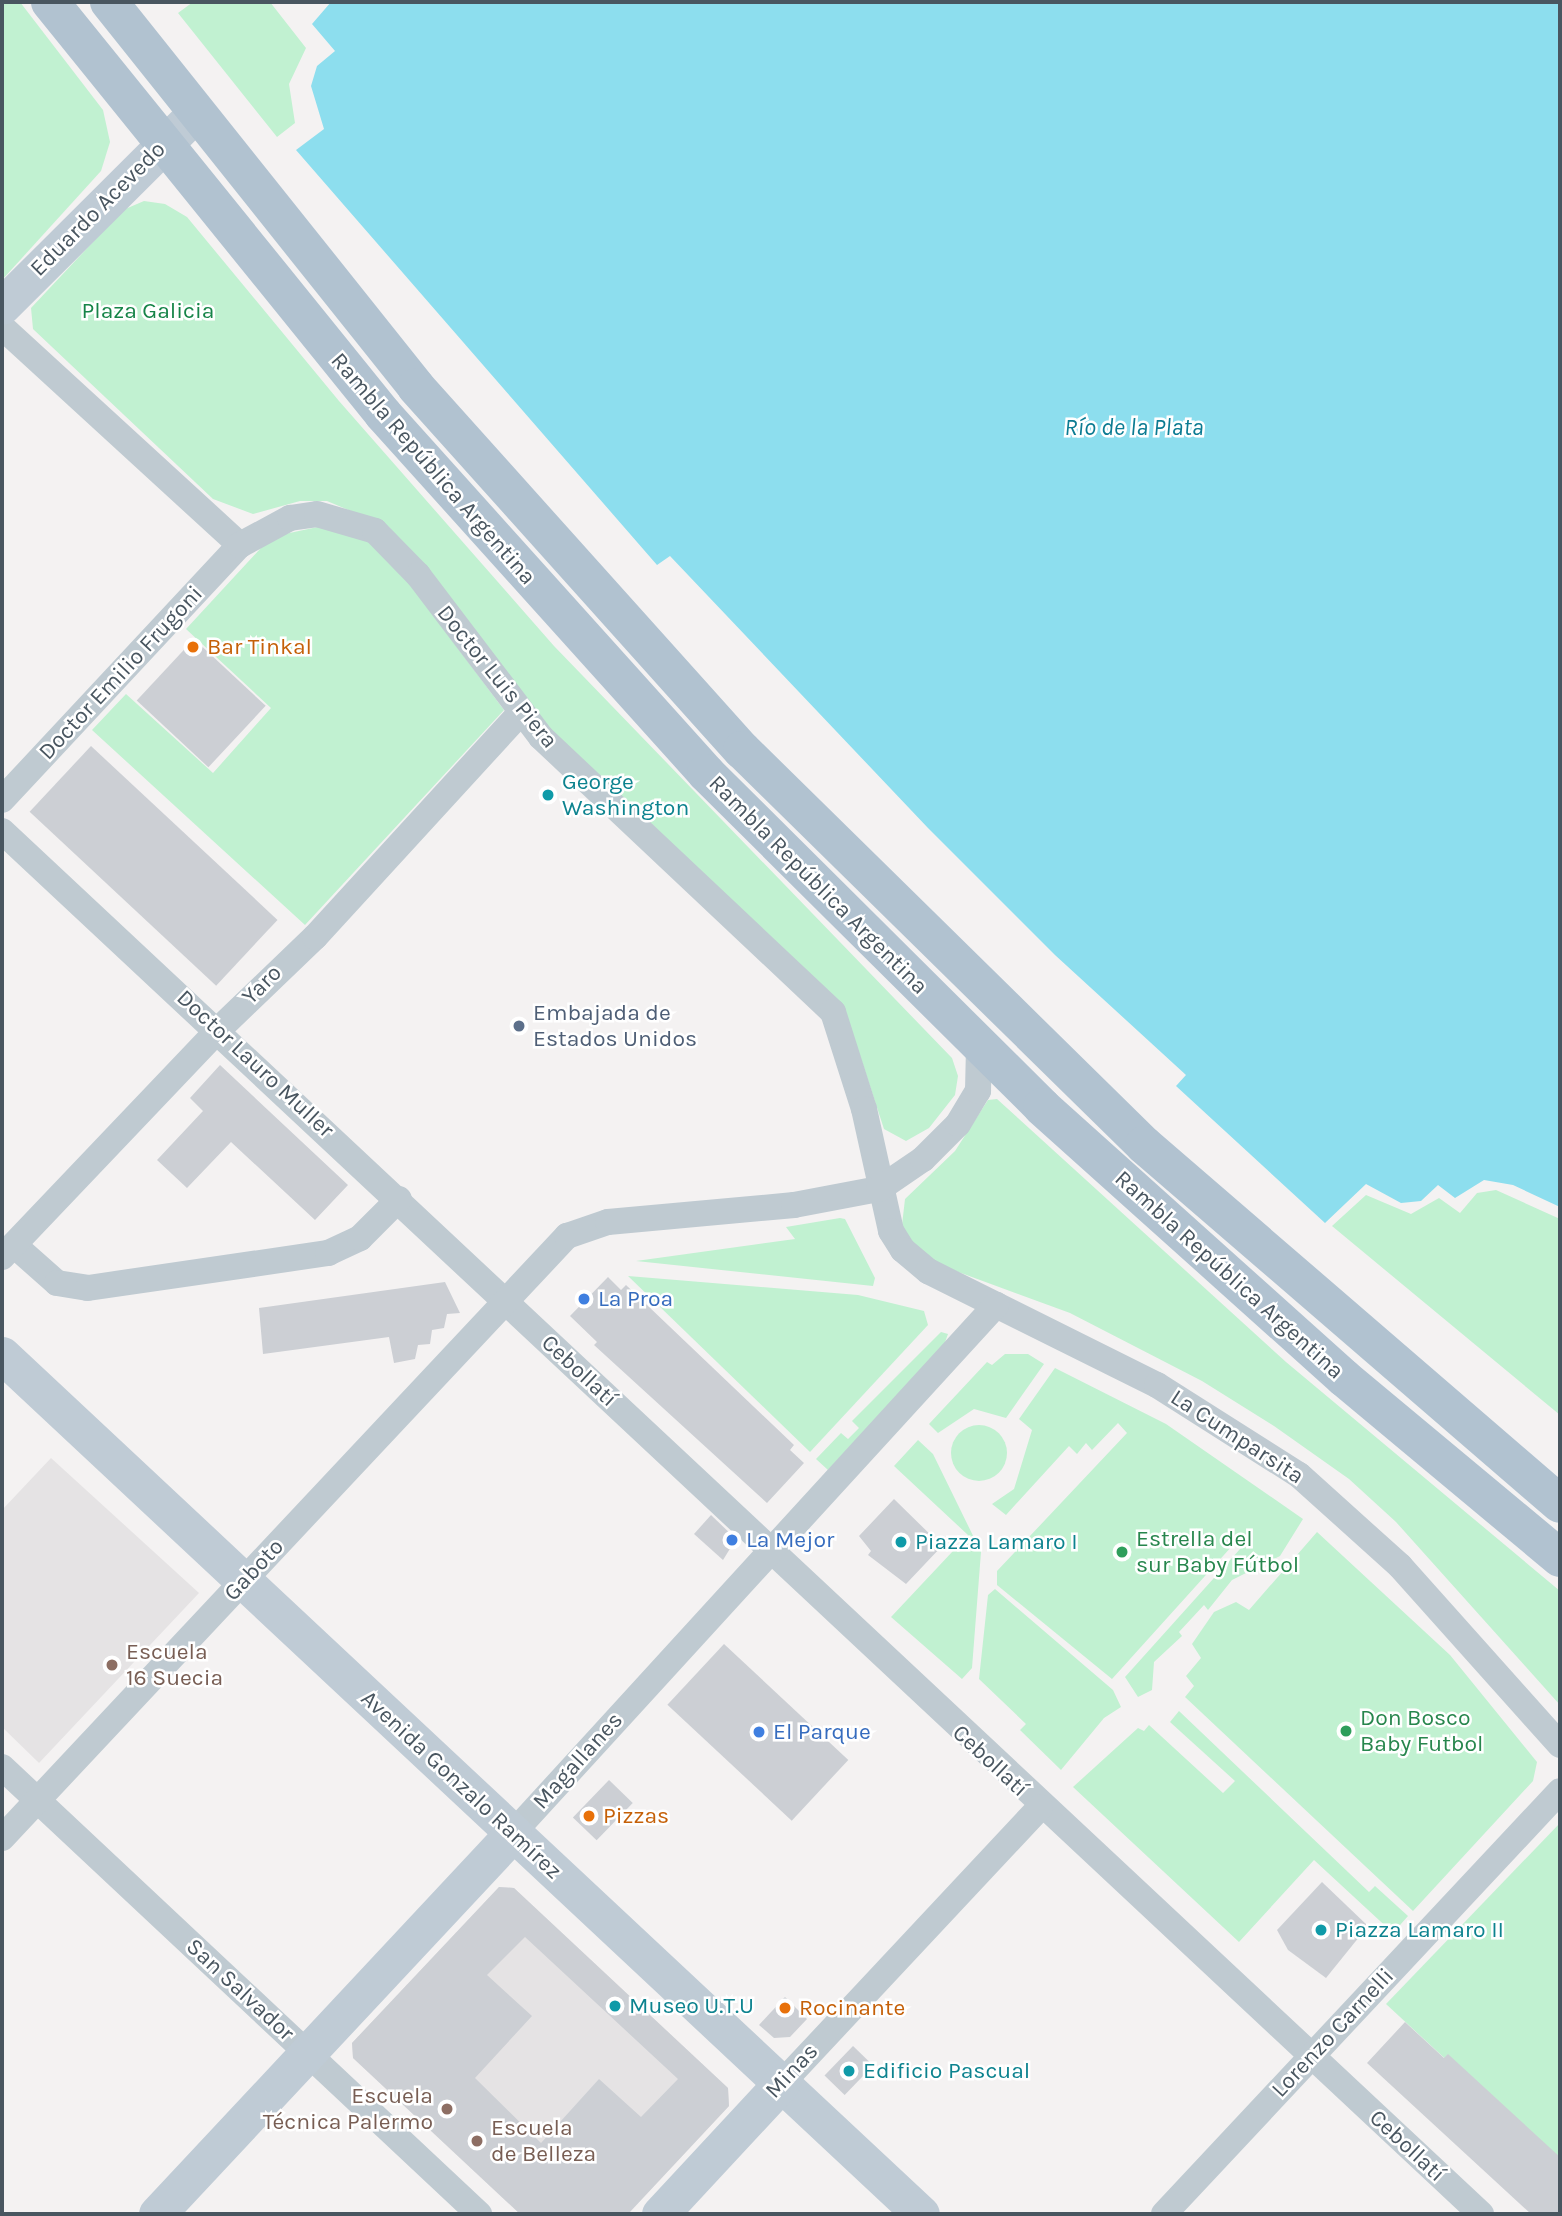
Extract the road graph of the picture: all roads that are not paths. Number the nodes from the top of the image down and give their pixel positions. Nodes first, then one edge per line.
1 (50, 2) edge
2 (109, 2) edge
3 (196, 113) junction
4 (161, 145) junction
5 (2, 306) edge
6 (2, 327) edge
7 (240, 545) junction
8 (520, 713) junction
9 (2, 800) edge
10 (2, 831) edge
11 (219, 1029) junction
12 (979, 1046) junction
13 (879, 1189) junction
14 (399, 1199) junction
15 (8, 1251) edge
16 (505, 1302) junction
17 (996, 1305) junction
18 (2, 1355) edge
19 (1560, 1504) edge
20 (770, 1550) junction
21 (1560, 1558) edge
22 (243, 1582) junction
23 (1560, 1745) edge
24 (2, 1767) edge
25 (1560, 1791) edge
26 (37, 1800) junction
27 (1040, 1807) junction
28 (513, 1833) junction
29 (2, 1838) edge
30 (307, 2053) junction
31 (1311, 2057) junction
32 (781, 2084) junction
33 (157, 2214) edge
34 (479, 2214) edge
35 (660, 2214) edge
36 (921, 2214) edge
37 (1164, 2214) edge
38 (1480, 2214) edge

1 - 4 main road, Rambla República Argentina
2 - 3 main road, Rambla República Argentina
3 - 4 street, Eduardo Acevedo
3 - 19 main road, Rambla República Argentina
4 - 5 street, Eduardo Acevedo
4 - 12 main road, Rambla República Argentina
6 - 7 street
7 - 8 street, Doctor Luis Piera
7 - 9 street, Doctor Emilio Frugoni
8 - 11 street, Yaro
8 - 13 street, Doctor Luis Piera
10 - 11 street, Doctor Lauro Muller
11 - 14 street, Doctor Lauro Muller
11 - 15 street, Yaro
12 - 13 street
12 - 21 main road, Rambla República Argentina
13 - 16 street, Gaboto
13 - 17 street, La Cumparsita
14 - 15 street
14 - 16 street, Doctor Lauro Muller
16 - 20 street, Cebollatí
16 - 22 street, Gaboto
17 - 20 street, Magallanes
17 - 23 street, La Cumparsita
18 - 22 street, Avenida Gonzalo Ramírez
20 - 27 street, Cebollatí
20 - 28 street, Magallanes
22 - 26 street, Gaboto
22 - 28 street, Avenida Gonzalo Ramírez
24 - 26 street, San Salvador
25 - 31 street, Lorenzo Carnelli
26 - 29 street, Gaboto
26 - 30 street, San Salvador
27 - 31 street, Cebollatí
27 - 32 street, Minas
28 - 30 street, Magallanes
28 - 32 street, Avenida Gonzalo Ramírez
30 - 33 street, Magallanes
30 - 34 street, San Salvador
31 - 37 street, Lorenzo Carnelli
31 - 38 street, Cebollatí
32 - 35 street, Minas
32 - 36 street, Avenida Gonzalo Ramírez

